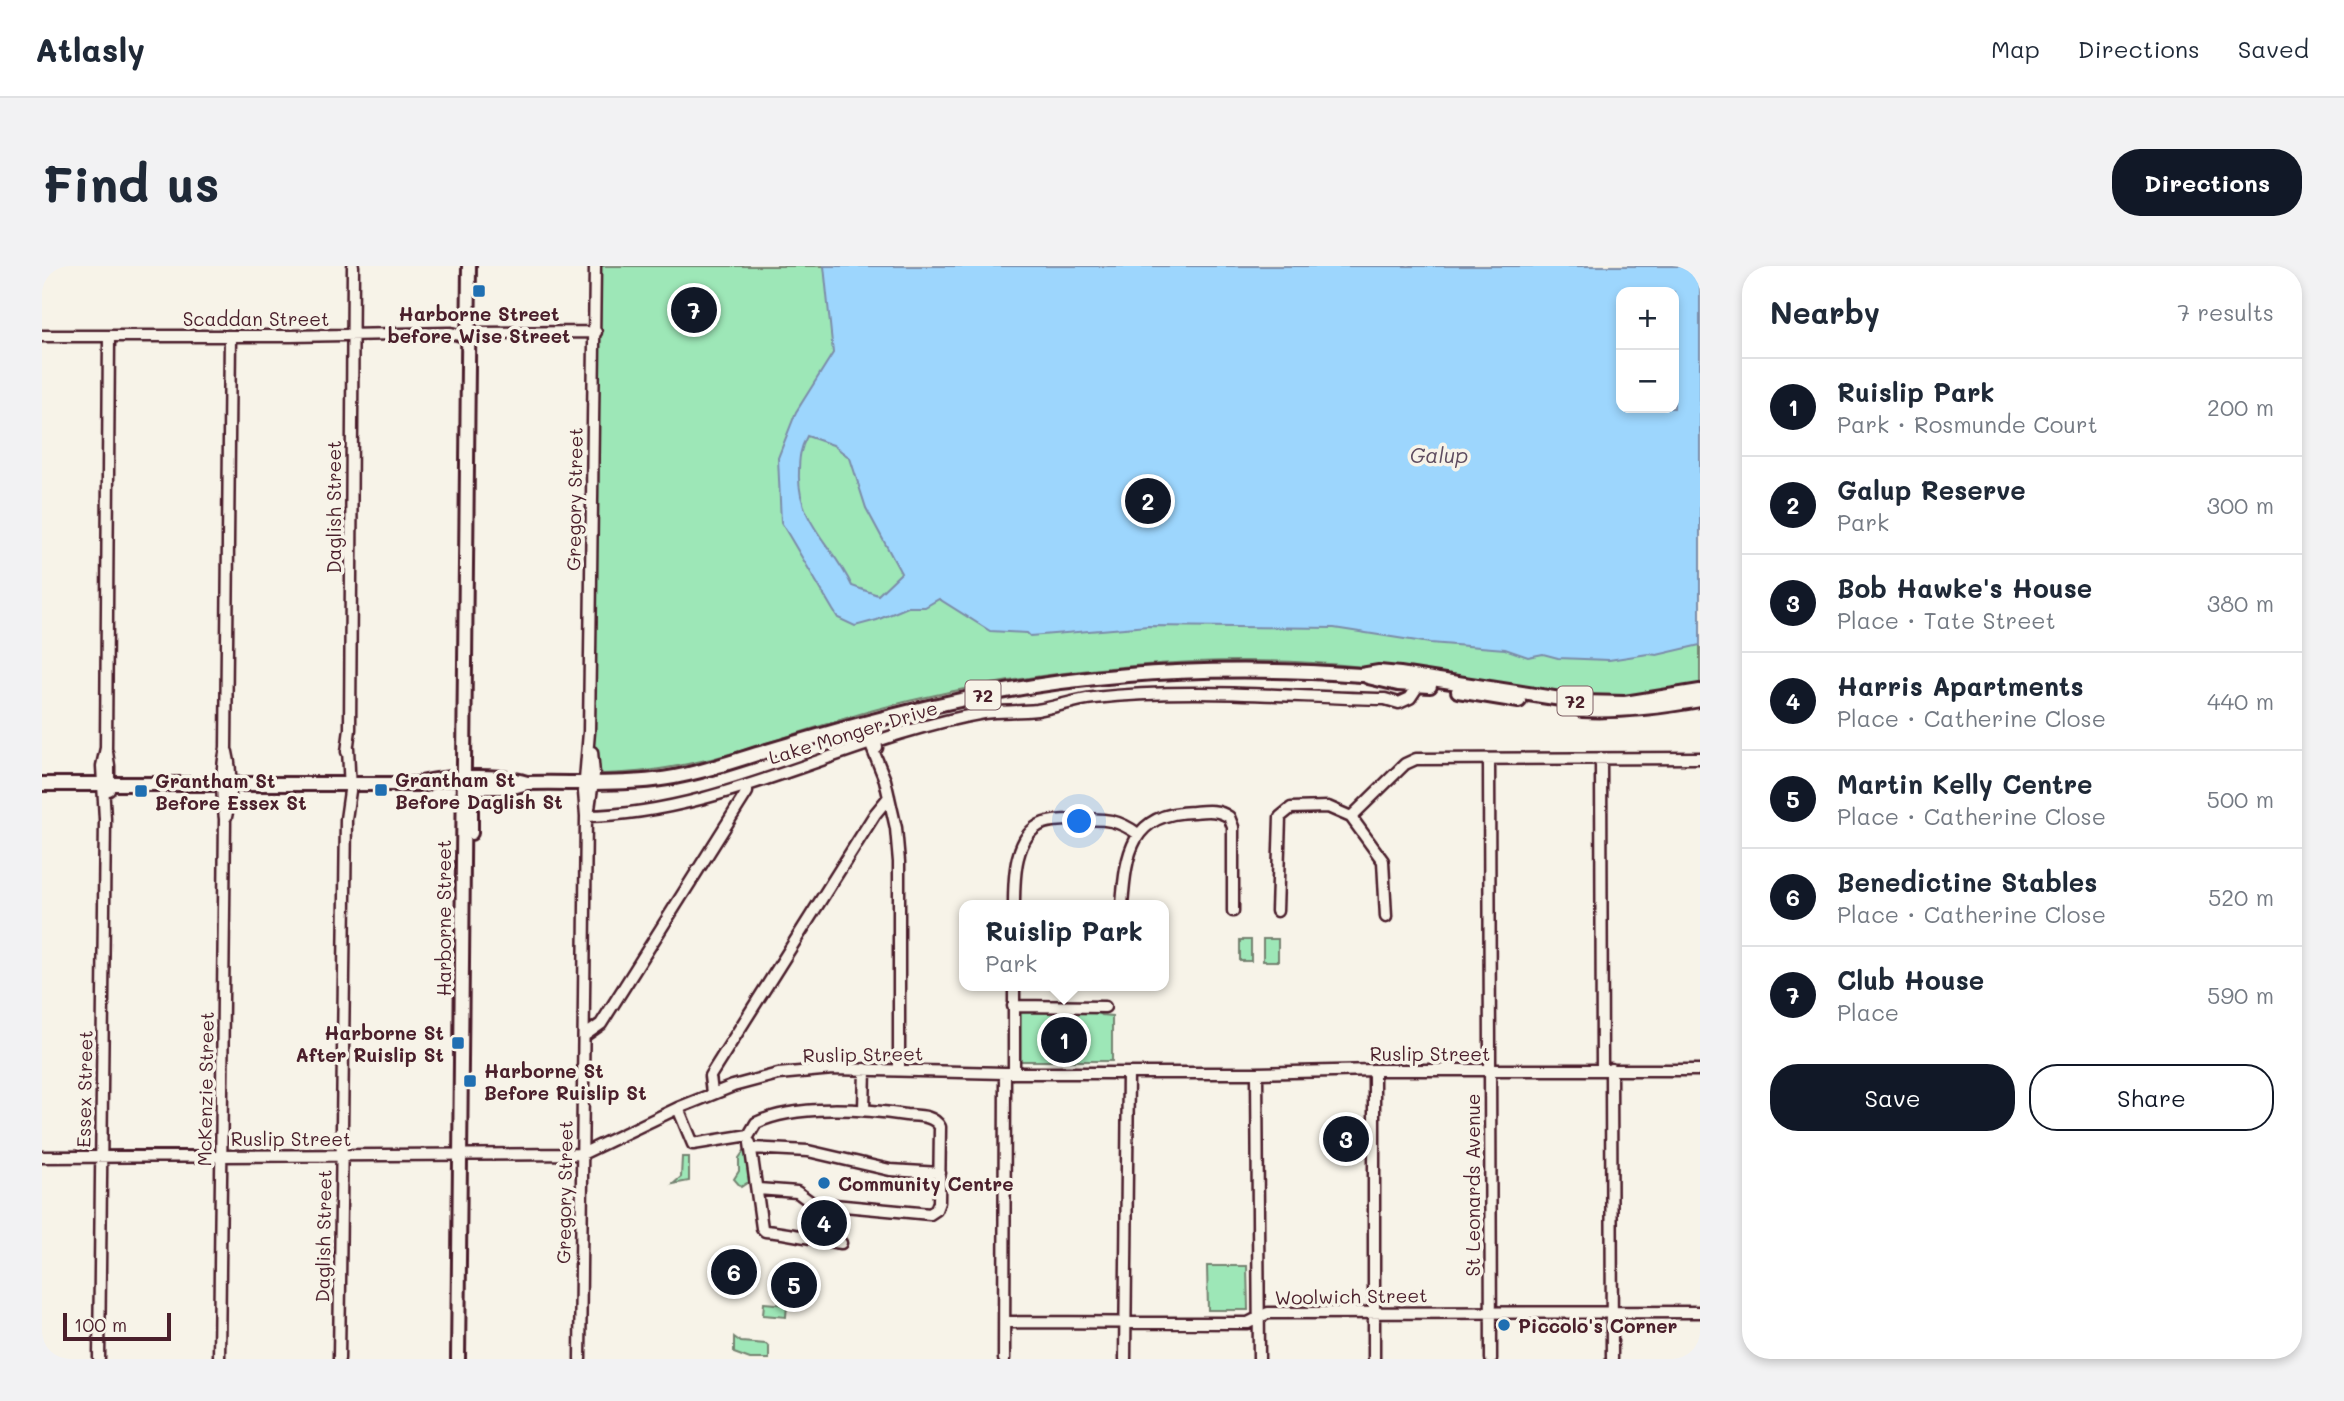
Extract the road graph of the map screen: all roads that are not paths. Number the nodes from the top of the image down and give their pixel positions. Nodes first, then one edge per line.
1 (353, 266) edge
2 (469, 266) edge
3 (477, 266) edge
4 (596, 266) edge
5 (596, 332) junction
6 (352, 334) junction
7 (42, 335) edge
8 (109, 336) junction
9 (230, 336) junction
10 (473, 337) junction
11 (1422, 681) junction
12 (1700, 691) edge
13 (1700, 700) edge
14 (868, 721) junction
15 (873, 743) junction
16 (1700, 758) edge
17 (1489, 759) junction
18 (1601, 759) junction
19 (589, 782) junction
20 (347, 783) junction
21 (467, 783) junction
22 (106, 784) junction
23 (226, 784) junction
24 (42, 785) edge
25 (747, 786) junction
26 (889, 797) junction
27 (586, 816) junction
28 (1351, 817) junction
29 (1138, 834) junction
30 (1014, 900) edge
31 (1122, 900) edge
32 (1233, 911) dead end
33 (1277, 911) dead end
34 (1386, 917) dead end
35 (1014, 991) edge
36 (1013, 1006) junction
37 (1105, 1007) dead end
38 (583, 1036) junction
39 (865, 1069) junction
40 (898, 1069) junction
41 (1607, 1069) junction
42 (1374, 1070) junction
43 (1489, 1070) junction
44 (1700, 1070) edge
45 (1009, 1073) junction
46 (1128, 1073) junction
47 (1257, 1073) junction
48 (712, 1093) junction
49 (678, 1108) junction
50 (864, 1109) junction
51 (749, 1135) junction
52 (751, 1148) junction
53 (582, 1154) junction
54 (342, 1155) junction
55 (463, 1155) junction
56 (221, 1156) junction
57 (42, 1157) edge
58 (101, 1157) junction
59 (940, 1173) junction
60 (758, 1189) junction
61 (841, 1243) dead end
62 (1700, 1312) edge
63 (1374, 1313) junction
64 (1490, 1313) junction
65 (1611, 1313) junction
66 (1259, 1318) junction
67 (1004, 1322) junction
68 (1125, 1323) junction
69 (99, 1359) edge
70 (219, 1359) edge
71 (340, 1359) edge
72 (458, 1359) edge
73 (464, 1359) edge
74 (580, 1359) edge
75 (1004, 1359) edge
76 (1125, 1359) edge
77 (1259, 1359) edge
78 (1374, 1359) edge
79 (1490, 1359) edge
80 (1612, 1359) edge

1 - 6 street, Daglish Street
2 - 10 main road, Harborne Street
3 - 10 main road, Harborne Street
4 - 5 street, Gregory Street
5 - 10 street
5 - 19 street, Gregory Street
6 - 9 street, Scaddan Street
6 - 10 street, Scaddan Street
6 - 20 street, Daglish Street
7 - 8 street, Scaddan Street
8 - 9 street, Scaddan Street
8 - 22 street, Essex Street
9 - 23 street, McKenzie Street
10 - 21 main road, Harborne Street
11 - 12 main road, Lake Monger Drive / 72
11 - 13 main road, Lake Monger Drive / 72
11 - 14 main road, Lake Monger Drive / 72
11 - 15 street, Lake Monger Drive
14 - 15 street
14 - 19 main road, Lake Monger Drive / 72
15 - 25 street, Lake Monger Drive
15 - 26 street
16 - 18 street
17 - 18 street
17 - 28 street
17 - 43 street, St Leonards Avenue
18 - 41 street
19 - 21 main road, 72
19 - 27 street, Gregory Street
20 - 21 main road, 72
20 - 23 main road, 72
20 - 54 street, Daglish Street
21 - 55 main road, Harborne Street
22 - 23 main road, 72
22 - 24 main road, 72
22 - 58 street, Essex Street
23 - 56 street, McKenzie Street
25 - 27 street, Lake Monger Drive
25 - 38 street
26 - 40 street
26 - 48 street
27 - 38 street, Gregory Street
28 - 33 street
28 - 34 street
29 - 30 street
29 - 31 street
29 - 32 street
35 - 36 street
36 - 37 street
36 - 45 street
38 - 53 street, Gregory Street
39 - 40 street, Ruslip Street
39 - 48 street, Ruslip Street
39 - 50 street
40 - 45 street, Ruslip Street
41 - 43 street, Ruslip Street
41 - 44 street, Ruslip Street
41 - 65 street
42 - 43 street, Ruslip Street
42 - 47 street, Ruslip Street
42 - 63 street
43 - 64 street, St Leonards Avenue
45 - 46 street, Ruslip Street
45 - 67 street
46 - 47 street, Ruslip Street
46 - 68 street
47 - 66 street
48 - 49 street, Ruslip Street
49 - 51 street
49 - 53 street, Ruslip Street
50 - 51 street
50 - 59 street
51 - 52 street
52 - 59 street
52 - 60 street
53 - 55 street, Ruslip Street
53 - 74 street, Gregory Street
54 - 55 street, Ruslip Street
54 - 56 street, Ruslip Street
54 - 71 street, Daglish Street
55 - 72 main road, Harborne Street
55 - 73 main road, Harborne Street
56 - 58 street, Ruslip Street
56 - 70 street, McKenzie Street
57 - 58 street, Ruslip Street
58 - 69 street, Essex Street
59 - 60 street
60 - 61 street
62 - 65 street, Woolwich Street
63 - 64 street, Woolwich Street
63 - 66 street, Woolwich Street
63 - 78 street
64 - 65 street, Woolwich Street
64 - 79 street, St Leonards Avenue
65 - 80 street
66 - 68 street, Woolwich Street
66 - 77 street
67 - 68 street, Woolwich Street
67 - 75 street
68 - 76 street

